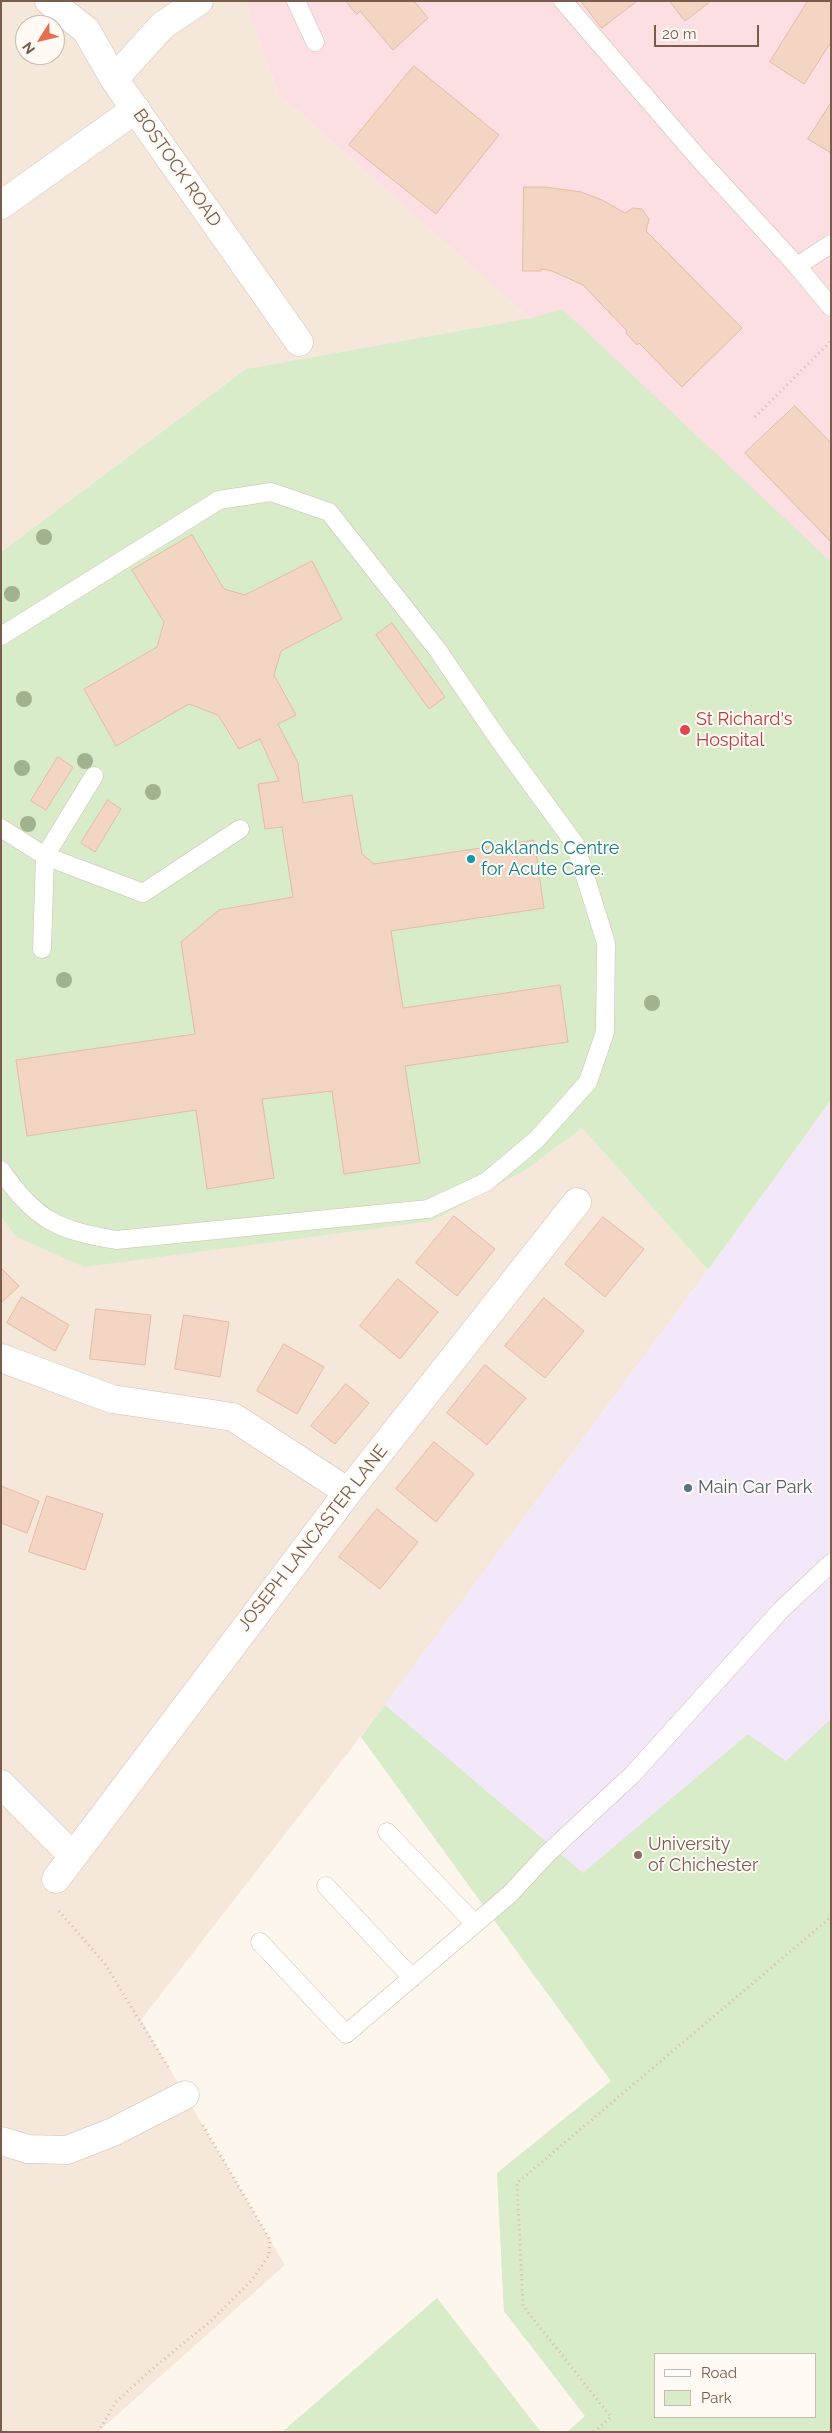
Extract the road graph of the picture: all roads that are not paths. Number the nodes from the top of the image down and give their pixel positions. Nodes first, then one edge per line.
1 (48, 1) edge
2 (199, 1) edge
3 (296, 1) edge
4 (563, 1) edge
5 (315, 42) dead end
6 (114, 79) junction
7 (136, 109) junction
8 (1, 205) edge
9 (831, 244) edge
10 (797, 266) junction
11 (831, 307) edge
12 (299, 342) dead end
13 (1, 636) edge
14 (94, 776) dead end
15 (1, 828) edge
16 (240, 829) dead end
17 (45, 856) junction
18 (42, 949) dead end
19 (1, 1170) edge
20 (576, 1202) dead end
21 (1, 1358) edge
22 (348, 1492) junction
23 (831, 1563) edge
24 (1, 1784) edge
25 (387, 1832) dead end
26 (73, 1856) junction
27 (56, 1879) road end
28 (326, 1886) dead end
29 (475, 1924) junction
30 (260, 1942) dead end
31 (412, 1978) junction
32 (185, 2095) road end
33 (1, 2142) edge

1 - 6 street, BOSTOCK ROAD
2 - 6 street
3 - 5 lane
4 - 10 lane
6 - 7 street, BOSTOCK ROAD
7 - 8 street
7 - 12 street, BOSTOCK ROAD
9 - 10 lane
10 - 11 lane
13 - 19 lane
14 - 17 lane
15 - 17 lane
16 - 17 lane
17 - 18 lane
20 - 22 street, JOSEPH LANCASTER LANE
21 - 22 street
22 - 26 street, JOSEPH LANCASTER LANE
23 - 29 lane
24 - 26 street
25 - 29 lane
26 - 27 street, JOSEPH LANCASTER LANE
28 - 31 lane
29 - 31 lane
30 - 31 lane
32 - 33 street

